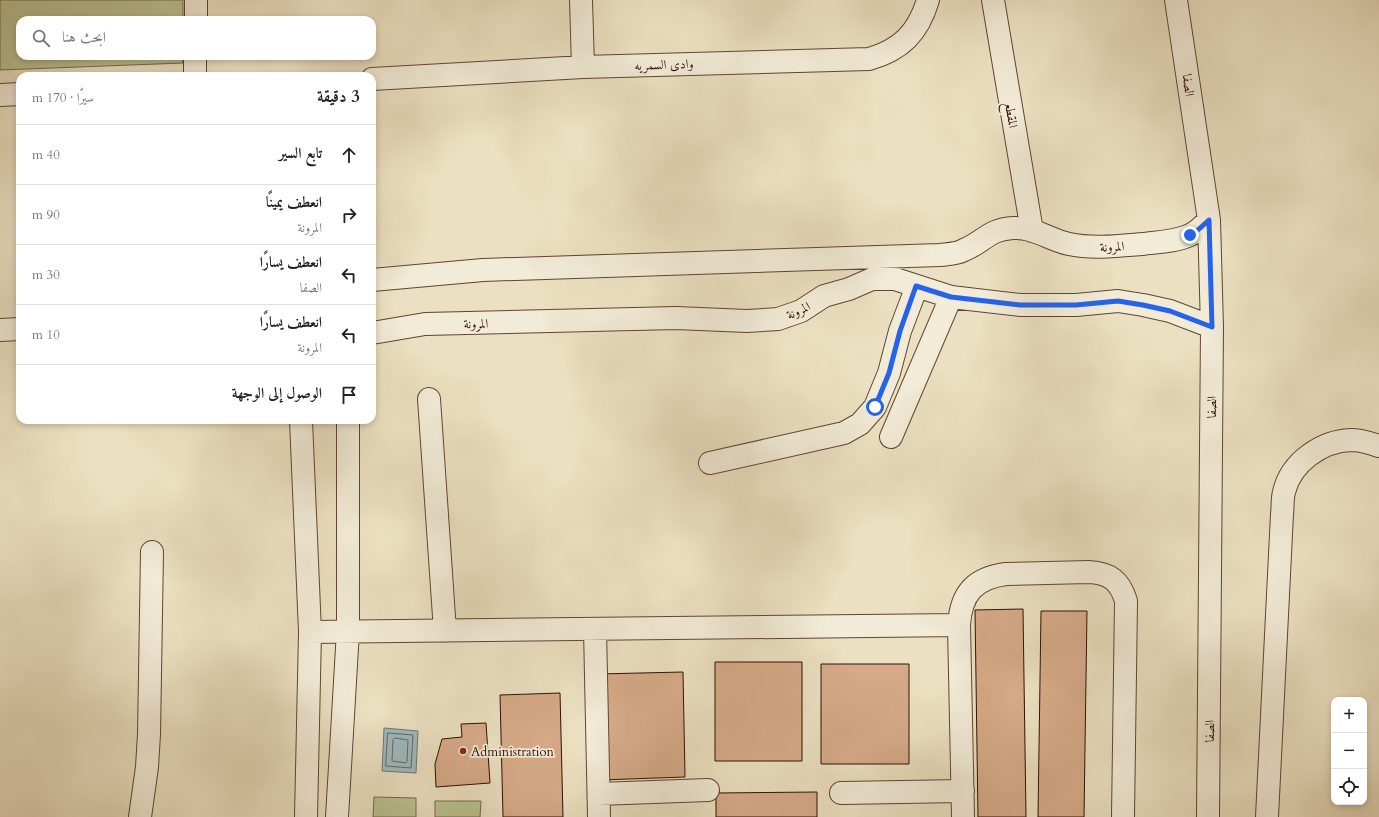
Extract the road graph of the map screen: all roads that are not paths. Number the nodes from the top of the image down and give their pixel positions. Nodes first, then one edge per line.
1 (196, 0) edge
2 (581, 0) edge
3 (928, 0) edge
4 (993, 0) edge
5 (1176, 0) edge
6 (196, 16) edge
7 (195, 60) edge
8 (583, 67) junction
9 (195, 72) edge
10 (376, 79) edge
11 (16, 94) edge
12 (0, 95) edge
13 (1209, 220) junction
14 (1032, 231) junction
15 (376, 280) edge
16 (916, 286) junction
17 (951, 297) junction
18 (1212, 327) junction
19 (16, 328) edge
20 (0, 330) edge
21 (376, 332) edge
22 (429, 399) dead end
23 (301, 424) edge
24 (348, 424) edge
25 (891, 437) dead end
26 (1379, 446) edge
27 (710, 463) dead end
28 (152, 552) dead end
29 (959, 625) junction
30 (595, 629) junction
31 (348, 631) junction
32 (445, 631) junction
33 (310, 632) junction
34 (708, 790) dead end
35 (963, 791) junction
36 (841, 792) dead end
37 (599, 794) junction
38 (140, 817) edge
39 (306, 817) edge
40 (337, 817) edge
41 (599, 817) edge
42 (963, 817) edge
43 (1123, 817) edge
44 (1208, 817) edge
45 (1267, 817) edge

1 - 6 street
2 - 8 street
3 - 8 street, وادى السمريه
4 - 14 street, المقطع
5 - 13 street, الصفا
7 - 9 street
8 - 10 street, وادى السمريه
11 - 12 street
13 - 14 street, المرونة
13 - 18 street, الصفا
14 - 15 street, المرونة
16 - 17 street, المرونة
16 - 21 street, المرونة
16 - 27 street
17 - 18 street, المرونة
17 - 25 street
18 - 44 street, الصفا
19 - 20 street
22 - 32 street
23 - 33 street
24 - 31 street
26 - 45 street
28 - 38 street
29 - 30 street
29 - 35 street
29 - 43 street
30 - 32 street
30 - 37 street
31 - 32 street
31 - 33 street
31 - 40 street
33 - 39 street
34 - 37 street
35 - 36 street
35 - 42 street
37 - 41 street

